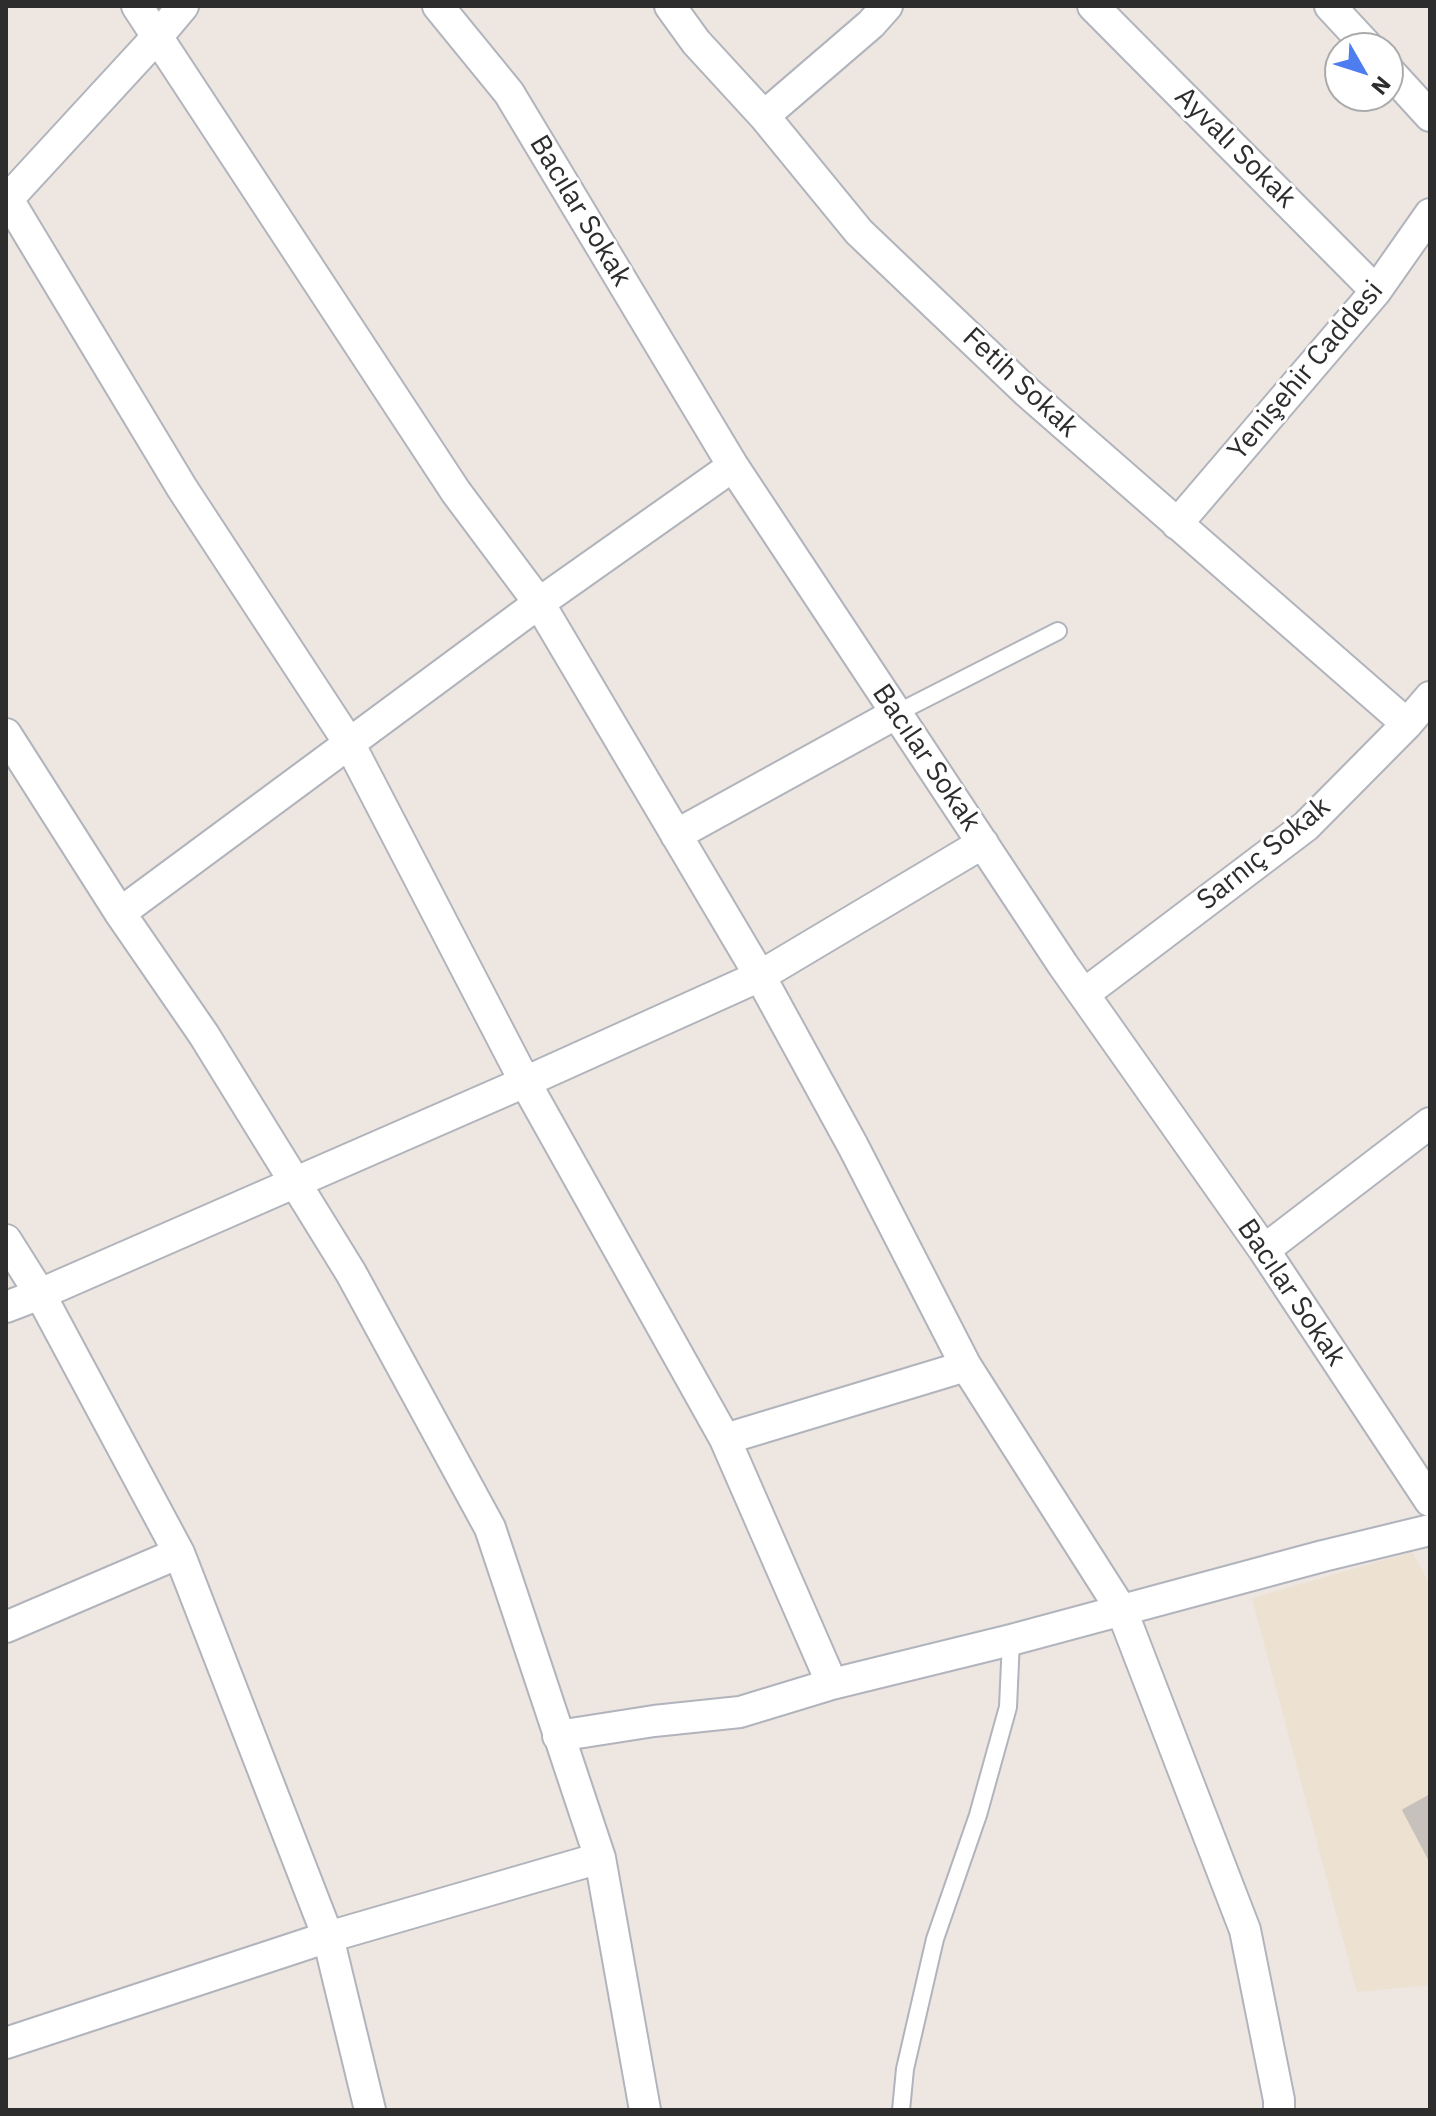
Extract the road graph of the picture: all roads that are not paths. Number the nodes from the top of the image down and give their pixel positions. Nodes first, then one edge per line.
1 (137, 6) edge
2 (183, 6) edge
3 (438, 6) edge
4 (670, 6) edge
5 (887, 6) edge
6 (1093, 6) edge
7 (1330, 6) edge
8 (1354, 32) edge
9 (157, 37) junction
10 (1404, 88) edge
11 (764, 116) junction
12 (1430, 116) edge
13 (7, 199) edge
14 (1430, 214) edge
15 (1376, 291) junction
16 (733, 466) junction
17 (1177, 524) junction
18 (539, 603) junction
19 (1058, 631) dead end
20 (1430, 697) edge
21 (897, 713) junction
22 (1407, 724) junction
23 (6, 734) edge
24 (349, 743) junction
25 (676, 835) junction
26 (983, 843) junction
27 (120, 913) junction
28 (760, 976) junction
29 (1084, 994) junction
30 (525, 1082) junction
31 (1430, 1123) edge
32 (294, 1183) junction
33 (6, 1240) edge
34 (1264, 1250) junction
35 (40, 1294) junction
36 (6, 1307) edge
37 (966, 1366) junction
38 (725, 1439) junction
39 (1430, 1501) edge
40 (1430, 1530) edge
41 (179, 1553) junction
42 (1122, 1611) junction
43 (6, 1627) edge
44 (1011, 1640) junction
45 (832, 1684) junction
46 (558, 1736) junction
47 (600, 1858) junction
48 (328, 1937) junction
49 (6, 2043) edge
50 (370, 2110) edge
51 (645, 2110) edge
52 (901, 2110) edge
53 (1279, 2110) edge

1 - 9 street
2 - 9 street
3 - 16 street, Bacılar Sokak
4 - 11 street, Fetih Sokak
5 - 11 street
6 - 15 street, Ayvalı Sokak
7 - 8 street
9 - 13 street
9 - 18 street
10 - 12 street
11 - 17 street, Fetih Sokak
13 - 24 street
14 - 15 street, Yenişehir Caddesi
15 - 17 street, Yenişehir Caddesi
16 - 18 street
16 - 21 street, Bacılar Sokak
17 - 22 street, Fetih Sokak
18 - 24 street
18 - 25 street
19 - 21 lane
20 - 22 street, Sarnıç Sokak
21 - 25 street
21 - 26 street, Bacılar Sokak
22 - 29 street, Sarnıç Sokak
23 - 27 street
24 - 27 street
24 - 30 street
25 - 28 street
26 - 28 street
26 - 29 street, Bacılar Sokak
27 - 32 street
28 - 30 street
28 - 37 street
29 - 34 street, Bacılar Sokak
30 - 32 street
30 - 38 street
31 - 34 street
32 - 35 street
32 - 46 street
33 - 35 street
34 - 39 street, Bacılar Sokak
35 - 36 street
35 - 41 street
37 - 38 street
37 - 42 street
38 - 45 street
40 - 42 street
41 - 43 street
41 - 48 street
42 - 44 street
42 - 53 street
44 - 45 street
44 - 52 lane
45 - 46 street
46 - 47 street
47 - 48 street
47 - 51 street
48 - 49 street
48 - 50 street

